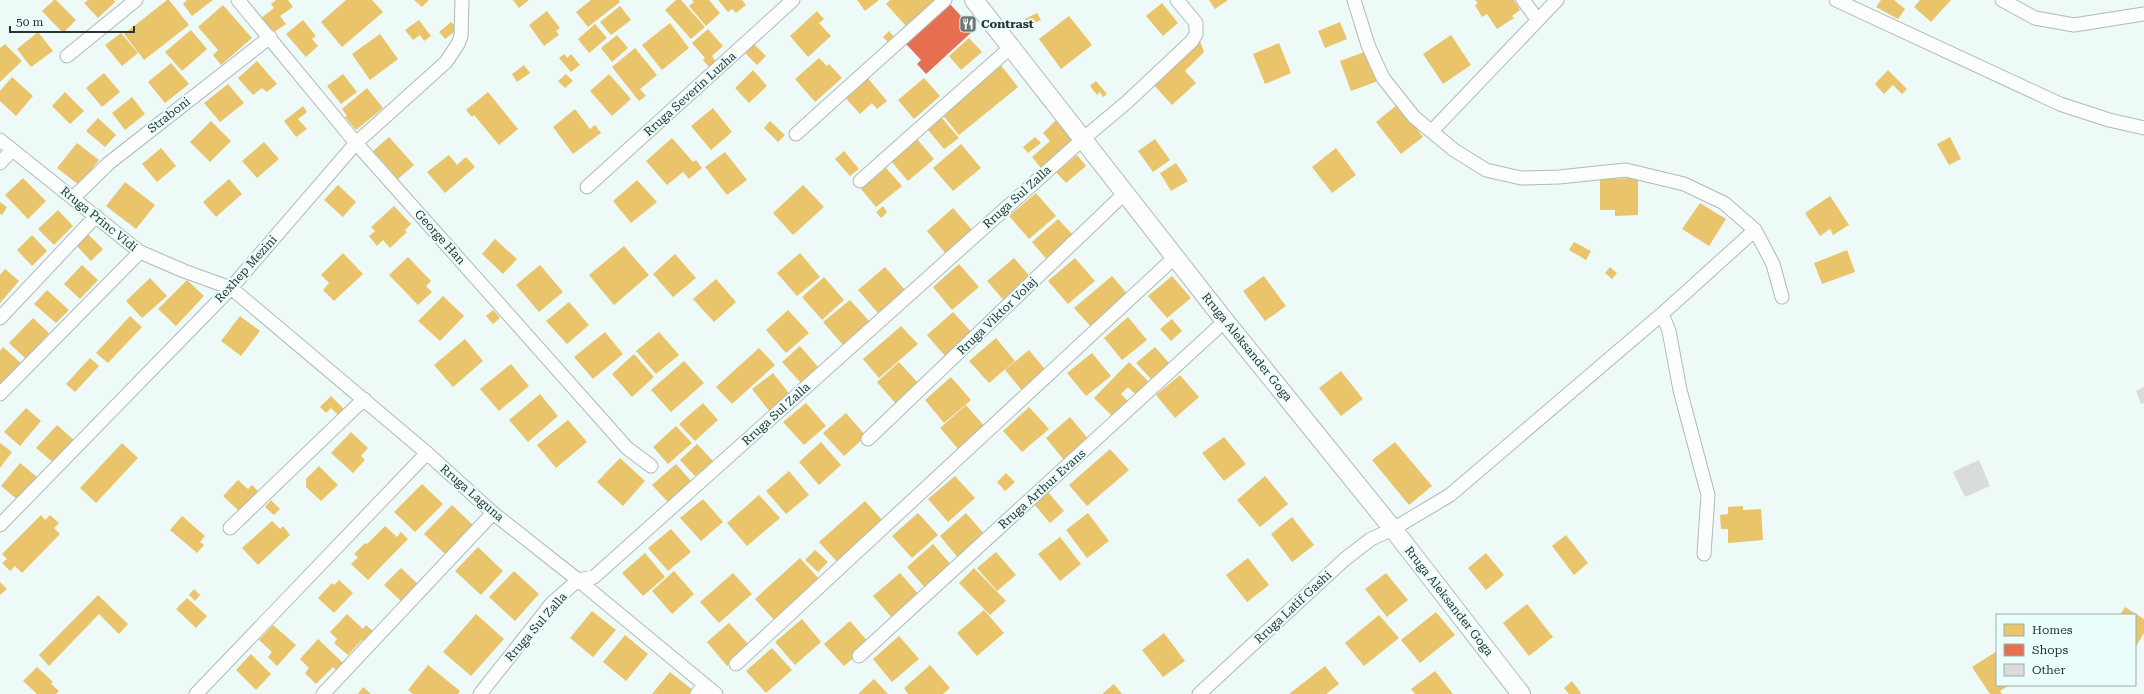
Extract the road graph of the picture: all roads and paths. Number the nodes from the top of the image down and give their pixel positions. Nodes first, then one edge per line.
1 (136, 0) edge
2 (238, 0) edge
3 (462, 0) edge
4 (792, 0) edge
5 (945, 0) edge
6 (974, 0) edge
7 (1177, 0) edge
8 (1354, 0) edge
9 (1523, 0) edge
10 (1556, 0) edge
11 (1836, 0) edge
12 (2002, 0) edge
13 (2144, 14) edge
14 (1537, 19) junction
15 (270, 37) junction
16 (1011, 47) junction
17 (67, 56) dead end
18 (2144, 128) edge
19 (1432, 131) junction
20 (796, 134) dead end
21 (1083, 139) junction
22 (0, 140) edge
23 (356, 143) junction
24 (12, 150) junction
25 (0, 163) edge
26 (860, 181) dead end
27 (587, 187) dead end
28 (1126, 193) junction
29 (73, 198) junction
30 (96, 216) junction
31 (1755, 230) junction
32 (140, 252) junction
33 (1175, 256) junction
34 (231, 288) junction
35 (1782, 297) dead end
36 (1662, 314) junction
37 (0, 318) edge
38 (1225, 321) junction
39 (0, 394) edge
40 (364, 399) junction
41 (868, 439) dead end
42 (427, 453) junction
43 (650, 466) dead end
44 (493, 513) junction
45 (0, 525) edge
46 (230, 528) dead end
47 (1393, 529) junction
48 (1704, 554) dead end
49 (578, 580) junction
50 (859, 656) dead end
51 (736, 664) dead end
52 (701, 689) edge
53 (196, 694) edge
54 (323, 694) edge
55 (480, 694) edge
56 (716, 694) edge
57 (1199, 694) edge
58 (1521, 694) edge

1 - 17 street
2 - 15 street, George Han
3 - 23 street, Rexhep Mezini
4 - 27 street, Rruga Severin Luzha
5 - 20 street
6 - 16 main road, Rruga Aleksander Goga
7 - 21 street, Rruga Sul Zalla
8 - 19 street
9 - 14 street
10 - 14 street
11 - 18 street
12 - 13 street
14 - 19 street
15 - 23 street, George Han
15 - 29 street, Straboni
16 - 21 main road, Rruga Aleksander Goga
16 - 26 street
19 - 31 street
21 - 28 main road, Rruga Aleksander Goga
21 - 49 street, Rruga Sul Zalla
22 - 24 street, Rruga Princ Vidi
23 - 34 street, Rexhep Mezini
23 - 43 street, George Han
24 - 25 street
24 - 29 street, Rruga Princ Vidi
28 - 33 main road, Rruga Aleksander Goga
28 - 41 street, Rruga Viktor Volaj
29 - 30 street, Rruga Princ Vidi
30 - 32 street, Rruga Princ Vidi
30 - 37 street
31 - 35 street
31 - 36 street, Rruga Latif Gashi
32 - 34 street, Rruga Princ Vidi
32 - 39 street
33 - 38 main road, Rruga Aleksander Goga
33 - 51 street
34 - 40 street, Rruga Laguna
34 - 45 street, Rexhep Mezini
36 - 47 street, Rruga Latif Gashi
36 - 48 street
38 - 47 main road, Rruga Aleksander Goga
38 - 50 street, Rruga Arthur Evans
40 - 42 street, Rruga Laguna
40 - 46 street
42 - 44 street, Rruga Laguna
42 - 53 street
44 - 49 street, Rruga Laguna
44 - 54 street
47 - 57 street, Rruga Latif Gashi
47 - 58 main road, Rruga Aleksander Goga
49 - 52 street, Rruga Laguna
49 - 55 street, Rruga Sul Zalla
52 - 56 street, Rruga Laguna

